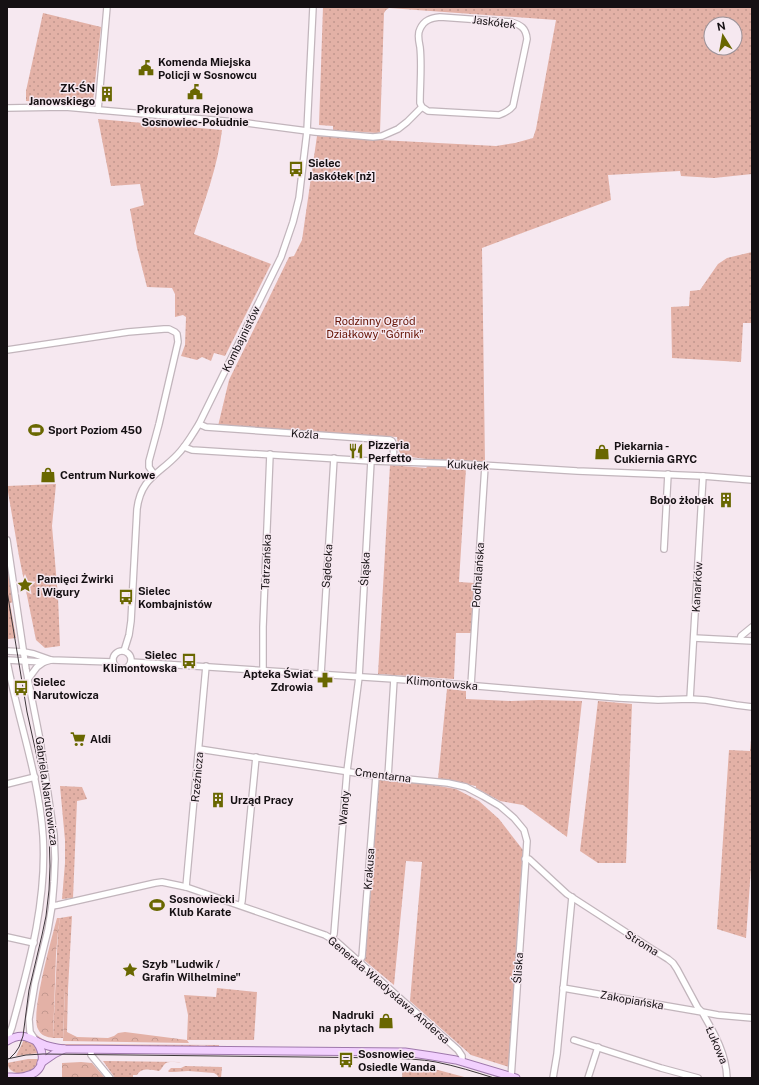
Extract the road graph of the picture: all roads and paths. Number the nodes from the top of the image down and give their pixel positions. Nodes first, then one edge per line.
1 (107, 7) edge
2 (313, 7) edge
3 (422, 107) junction
4 (7, 108) edge
5 (98, 110) junction
6 (308, 131) junction
7 (7, 350) edge
8 (199, 424) junction
9 (184, 447) junction
10 (270, 454) junction
11 (334, 458) junction
12 (371, 460) junction
13 (394, 461) junction
14 (485, 466) junction
15 (154, 474) junction
16 (668, 474) junction
17 (703, 476) junction
18 (752, 480) edge
19 (7, 540) edge
20 (664, 548) dead end
21 (752, 627) edge
22 (694, 638) junction
23 (740, 640) junction
24 (752, 641) edge
25 (7, 651) edge
26 (124, 651) junction
27 (24, 652) junction
28 (51, 660) junction
29 (7, 661) edge
30 (25, 661) junction
31 (44, 662) junction
32 (113, 662) junction
33 (131, 662) junction
34 (206, 666) junction
35 (263, 670) junction
36 (320, 674) junction
37 (359, 677) junction
38 (28, 679) junction
39 (394, 679) junction
40 (471, 685) junction
41 (690, 699) junction
42 (752, 706) edge
43 (199, 749) junction
44 (256, 757) junction
45 (347, 771) junction
46 (376, 776) junction
47 (35, 777) junction
48 (388, 777) junction
49 (7, 784) edge
50 (525, 859) junction
51 (186, 887) junction
52 (572, 897) junction
53 (241, 905) junction
54 (52, 906) junction
55 (7, 937) edge
56 (332, 938) junction
57 (34, 943) junction
58 (359, 961) junction
59 (563, 988) junction
60 (702, 1012) junction
61 (752, 1018) edge
62 (574, 1040) dead end
63 (7, 1041) edge
64 (36, 1041) junction
65 (598, 1047) junction
66 (91, 1049) junction
67 (64, 1050) junction
68 (462, 1062) junction
69 (42, 1063) junction
70 (7, 1070) edge
71 (32, 1076) edge
72 (12, 1077) edge
73 (110, 1078) edge
74 (512, 1078) edge
75 (553, 1078) edge
76 (588, 1078) edge
77 (698, 1078) edge
78 (727, 1078) edge

1 - 5 street
2 - 6 street, Kombajnistów
3 - 3 street, Jaskółek
3 - 6 street
4 - 5 street
5 - 6 street
6 - 8 street, Kombajnistów
7 - 15 street
8 - 9 street, Kombajnistów
8 - 13 street, Koźla
9 - 10 street, Kukułek
9 - 15 street, Kombajnistów
10 - 11 street, Kukułek
10 - 35 street, Tatrzańska
11 - 12 street, Kukułek
11 - 36 street, Sądecka
12 - 13 street, Kukułek
12 - 37 street, Śląska
13 - 14 street, Kukułek
14 - 16 street, Kukułek
14 - 40 street, Podhalańska
15 - 26 street, Kombajnistów
16 - 17 street, Kukułek
16 - 20 street
17 - 18 street, Kukułek
17 - 22 street, Kanarków
19 - 27 street, Gabriela Narutowicza
21 - 23 street
22 - 23 street
22 - 41 street, Kanarków
23 - 24 street
25 - 27 street
26 - 32 street
26 - 33 street
27 - 28 street
27 - 30 street, Gabriela Narutowicza
28 - 31 street
28 - 32 street
29 - 30 street
29 - 47 street, Gabriela Narutowicza
30 - 31 street
30 - 38 street, Gabriela Narutowicza
31 - 38 street
32 - 33 street
33 - 34 street, Klimontowska
34 - 35 street, Klimontowska
34 - 43 street, Rzeźnicza
35 - 36 street, Klimontowska
36 - 37 street, Klimontowska
37 - 39 street, Klimontowska
37 - 45 street, Wandy
38 - 54 street, Gabriela Narutowicza
39 - 40 street, Klimontowska
39 - 48 street
40 - 41 street, Klimontowska
41 - 42 street, Klimontowska
43 - 44 street, Cmentarna
43 - 51 street, Rzeźnicza
44 - 45 street, Cmentarna
44 - 53 street
45 - 46 street, Cmentarna
45 - 56 street, Wandy
46 - 48 street, Cmentarna
46 - 58 street, Krakusa
47 - 49 street
47 - 57 street, Gabriela Narutowicza
48 - 50 street, Cmentarna
50 - 52 street, Stroma
50 - 74 street, Śliska
51 - 53 street, Generała Władysława Andersa
51 - 54 street, Generała Władysława Andersa
52 - 59 street
52 - 60 street, Stroma
53 - 56 street, Generała Władysława Andersa
54 - 64 street, Gabriela Narutowicza
55 - 57 street
56 - 58 street, Generała Władysława Andersa
57 - 63 street, Gabriela Narutowicza
58 - 68 street, Generała Władysława Andersa
59 - 60 street, Zakopiańska
59 - 75 street
60 - 61 street
60 - 78 street, Łukowa
62 - 65 street
63 - 64 main road, Generała Władysława Andersa
64 - 67 main road, Generała Władysława Andersa
64 - 69 main road
65 - 76 street
65 - 77 street
66 - 67 main road, Generała Władysława Andersa
66 - 68 main road, Generała Władysława Andersa
66 - 73 street
67 - 69 main road, Generała Władysława Andersa
68 - 74 main road, Generała Władysława Andersa
69 - 71 main road, Generała Władysława Andersa
70 - 72 main road
71 - 72 main road

